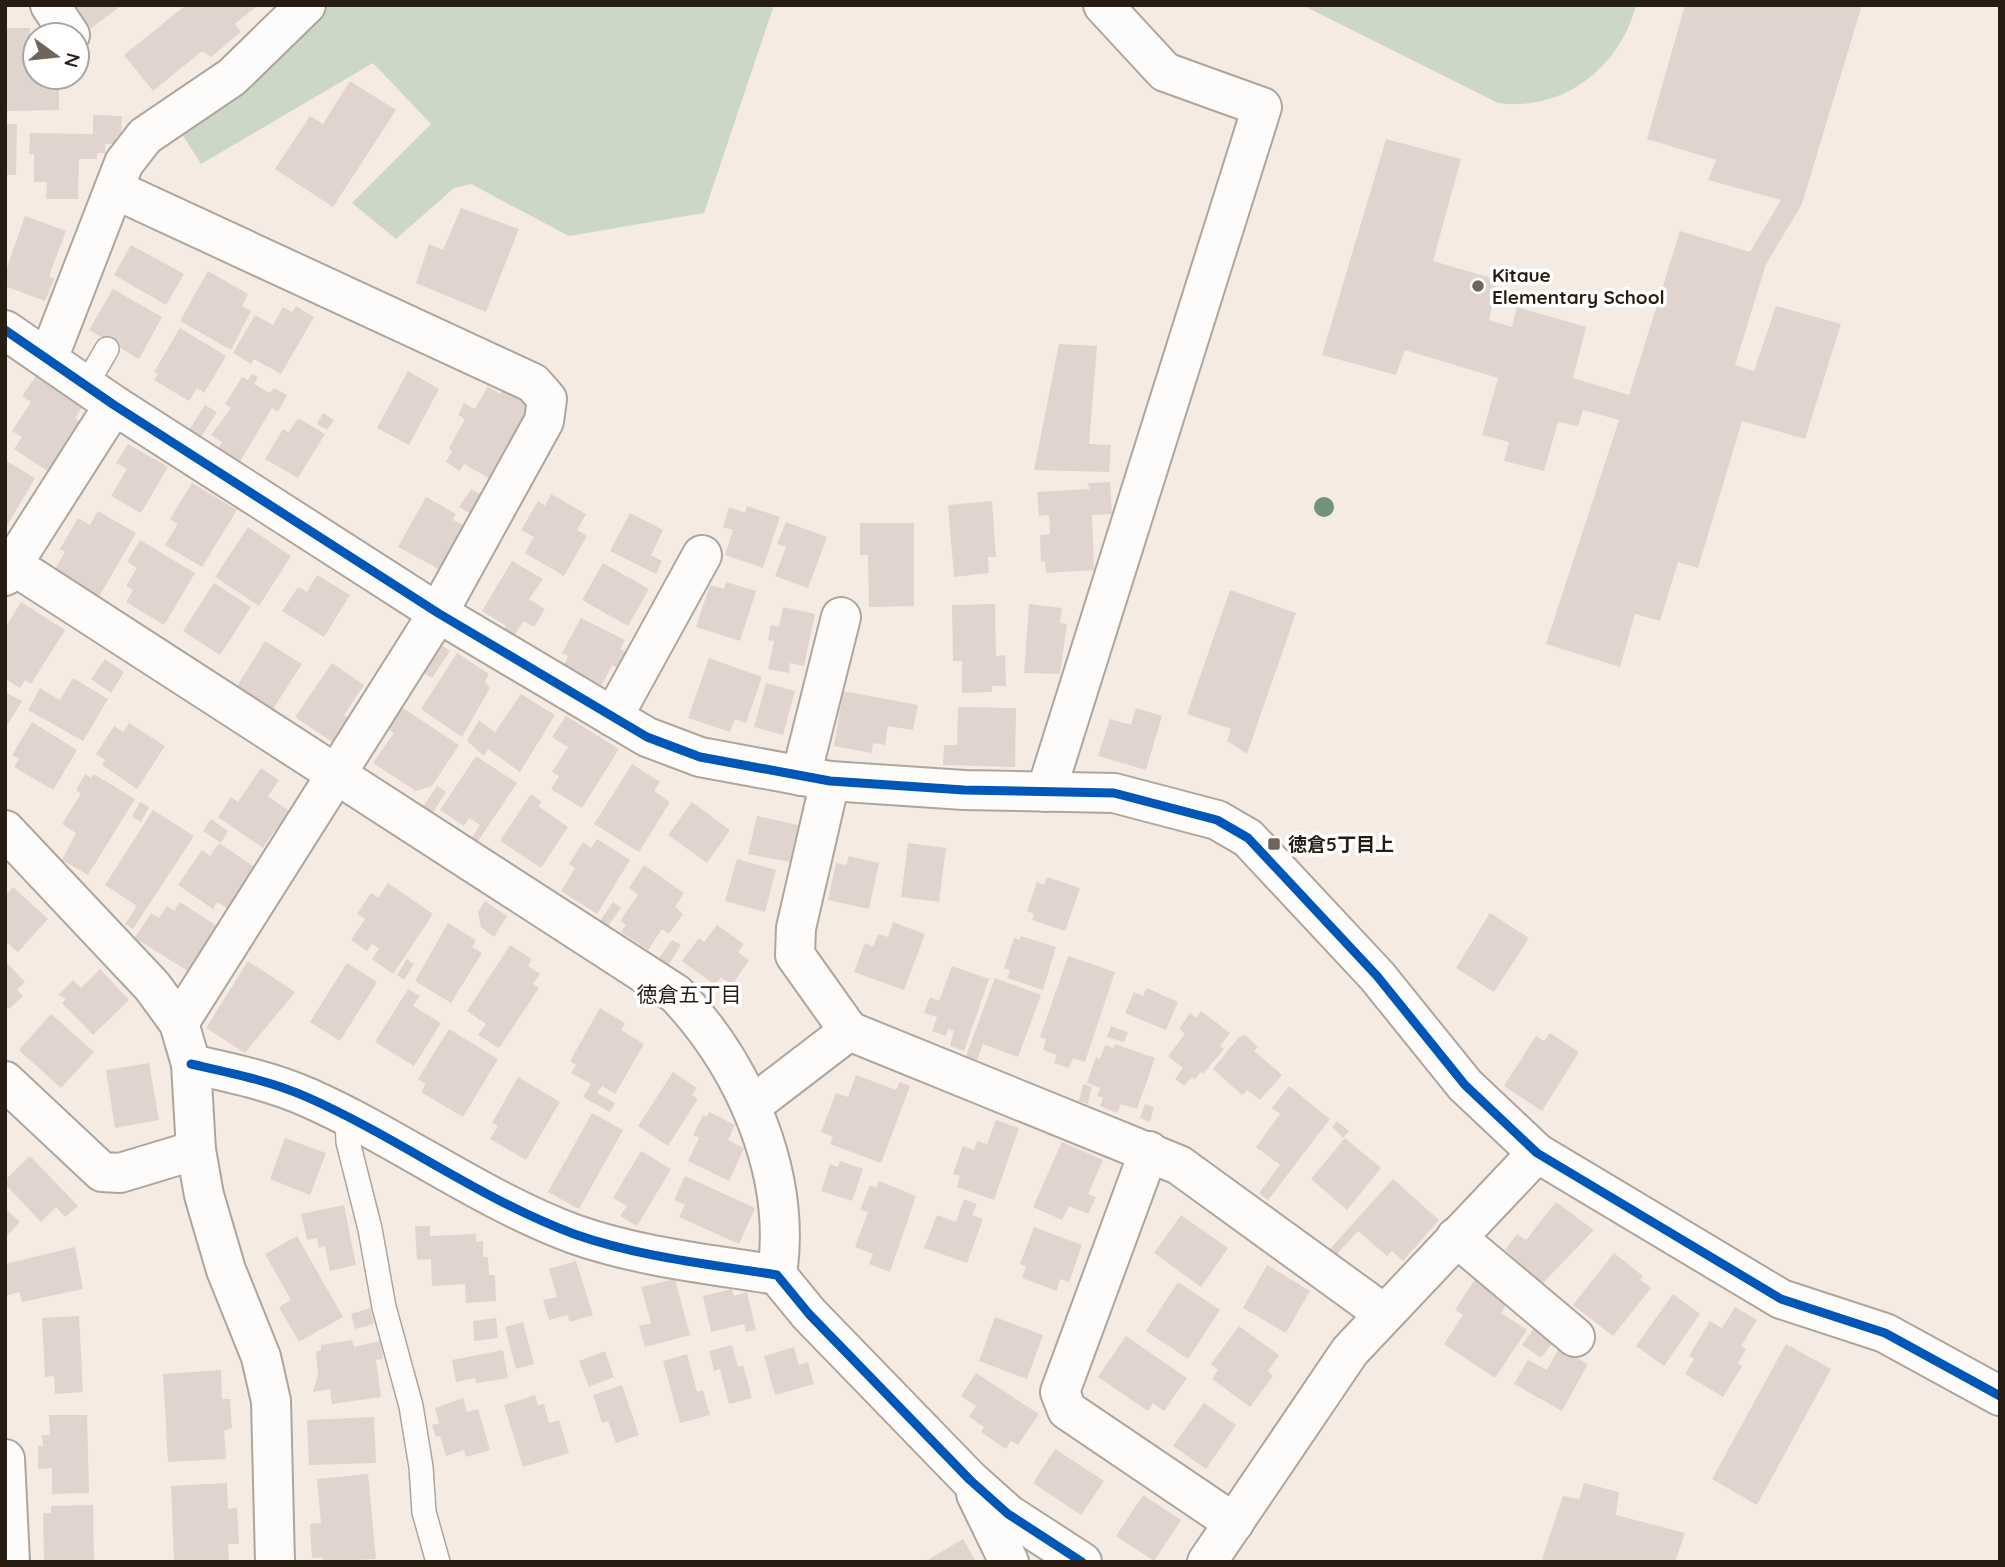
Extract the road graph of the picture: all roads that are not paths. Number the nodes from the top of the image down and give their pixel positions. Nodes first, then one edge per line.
1 (50, 5) edge
2 (306, 5) edge
3 (1103, 5) edge
4 (61, 21) edge
5 (114, 189) junction
6 (5, 330) edge
7 (107, 349) dead end
8 (48, 359) junction
9 (100, 395) junction
10 (702, 555) dead end
11 (8, 567) edge
12 (438, 613) junction
13 (841, 617) dead end
14 (613, 717) junction
15 (337, 775) junction
16 (816, 778) junction
17 (1046, 792) junction
18 (5, 831) edge
19 (178, 1023) junction
20 (849, 1031) junction
21 (191, 1064) junction
22 (5, 1081) edge
23 (751, 1106) junction
24 (346, 1117) junction
25 (196, 1150) junction
26 (1149, 1152) junction
27 (1537, 1153) junction
28 (1456, 1237) junction
29 (777, 1275) junction
30 (1383, 1313) junction
31 (1575, 1337) dead end
32 (2000, 1396) edge
33 (5, 1460) edge
34 (970, 1480) junction
35 (1234, 1523) junction
36 (10, 1562) edge
37 (275, 1562) edge
38 (438, 1562) edge
39 (1009, 1562) edge
40 (1082, 1562) edge
41 (1208, 1562) edge

1 - 4 street
2 - 5 street
3 - 17 street
5 - 8 street
5 - 12 street
6 - 8 street
7 - 9 lane
8 - 9 street
9 - 11 street
9 - 12 street
10 - 14 street
11 - 15 street
12 - 14 street
12 - 15 street
13 - 16 street
14 - 16 street
15 - 19 street
15 - 23 street
16 - 17 street
16 - 20 street
17 - 27 street
18 - 19 street
19 - 21 street
20 - 23 street
20 - 26 street
21 - 24 street
21 - 25 street
22 - 25 street
23 - 29 street
24 - 29 street
24 - 38 lane
25 - 37 street
26 - 30 street
26 - 35 street
27 - 28 street
27 - 32 street
28 - 30 street
28 - 31 street
29 - 34 street
30 - 35 street
33 - 36 street
34 - 39 street
34 - 40 street
35 - 41 street

